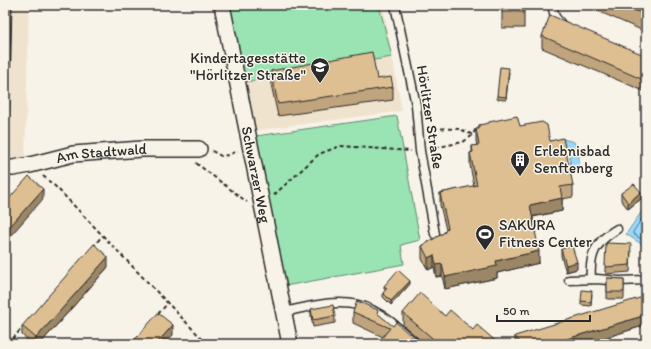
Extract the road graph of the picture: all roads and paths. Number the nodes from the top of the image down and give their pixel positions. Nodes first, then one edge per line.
1 (222, 5) edge
2 (395, 5) edge
3 (552, 5) edge
4 (572, 30) edge
5 (418, 128) junction
6 (483, 128) edge
7 (473, 135) junction
8 (250, 147) junction
9 (181, 149) junction
10 (199, 150) joint
11 (420, 151) junction
12 (30, 165) junction
13 (5, 168) edge
14 (263, 210) junction
15 (617, 229) dead end
16 (435, 234) dead end
17 (102, 236) junction
18 (92, 248) edge
19 (591, 278) junction
20 (569, 280) dead end
21 (646, 280) edge
22 (168, 303) junction
23 (284, 312) junction
24 (158, 315) edge
25 (24, 326) edge
26 (8, 344) edge
27 (208, 344) edge
28 (290, 344) edge
29 (416, 344) edge

1 - 8 street, Schwarzer Weg
2 - 5 lane, Hörlitzer Straße
3 - 4 lane
5 - 7 path
5 - 11 lane, Hörlitzer Straße
6 - 7 path
7 - 11 path
8 - 10 path
8 - 14 street, Schwarzer Weg
9 - 10 street, Am Stadtwald
9 - 12 street, Am Stadtwald
9 - 14 path
11 - 14 path
11 - 16 lane, Hörlitzer Straße
12 - 13 street, Am Stadtwald
12 - 17 path
14 - 23 street, Schwarzer Weg
15 - 19 lane
17 - 18 path
17 - 22 path
19 - 20 lane
19 - 21 lane
22 - 24 path
22 - 27 path
23 - 28 street, Schwarzer Weg
23 - 29 lane
25 - 26 path

